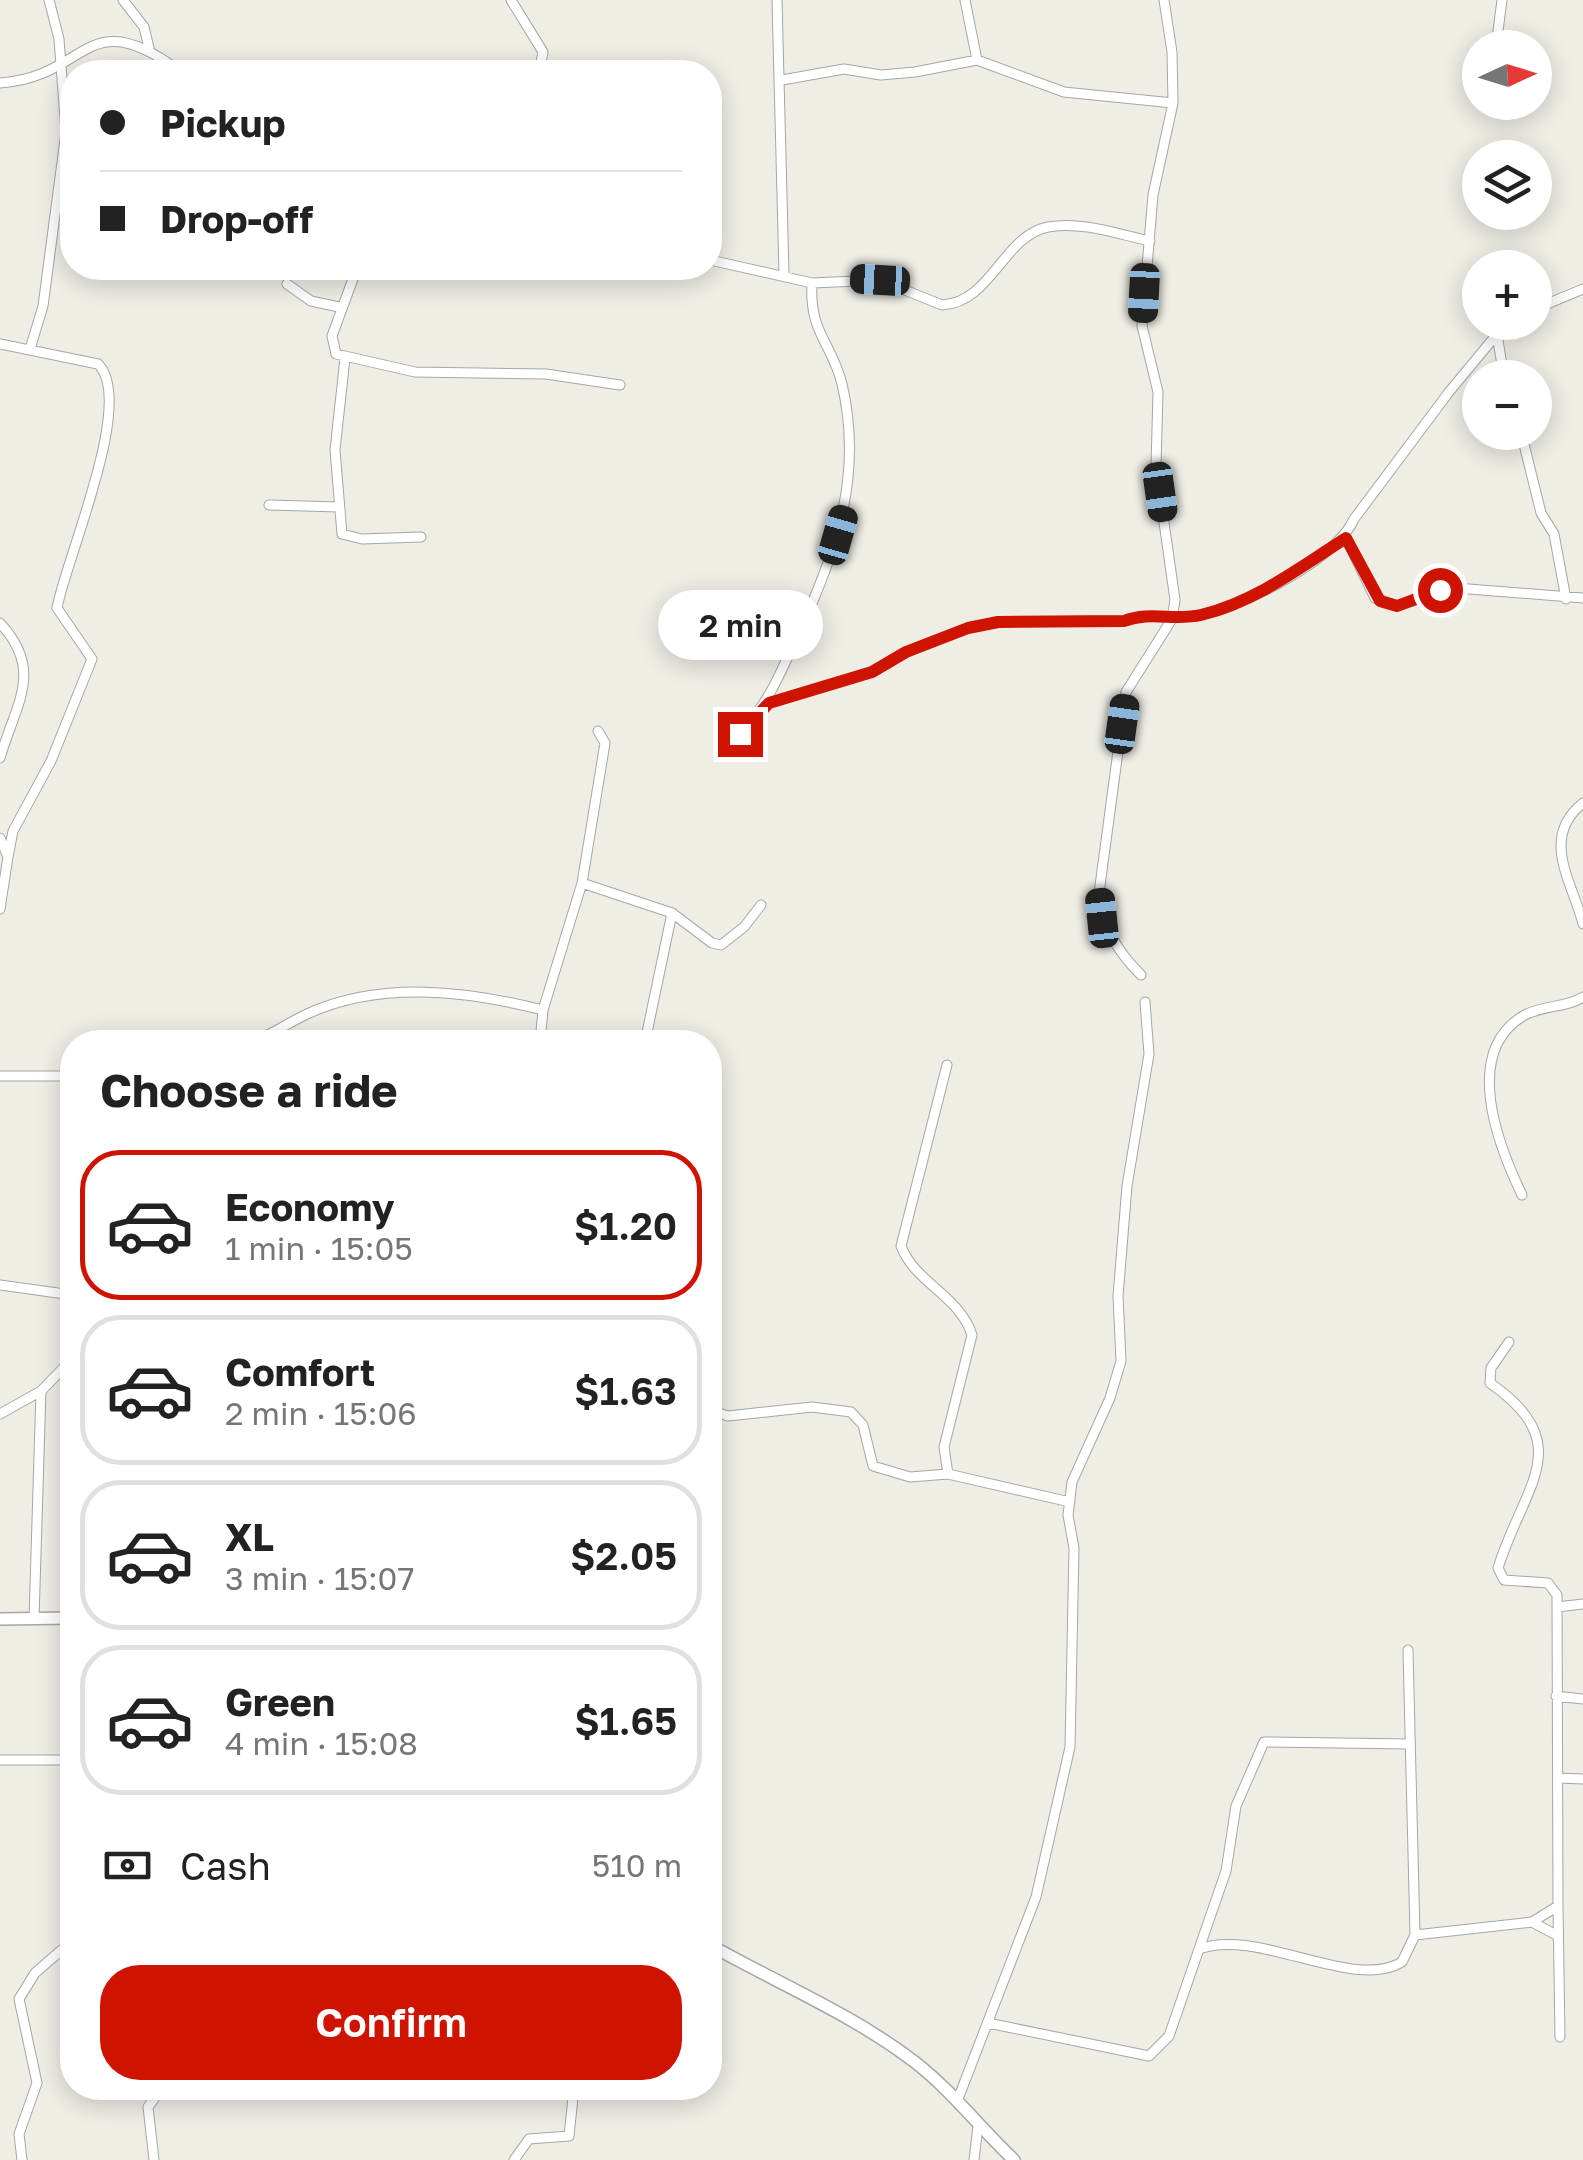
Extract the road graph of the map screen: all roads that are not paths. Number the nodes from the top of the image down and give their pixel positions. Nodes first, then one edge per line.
1 (50, 0) edge
2 (123, 0) edge
3 (511, 0) edge
4 (777, 0) edge
5 (965, 0) edge
6 (1164, 0) edge
7 (1502, 0) edge
8 (1498, 30) edge
9 (148, 48) junction
10 (68, 60) edge
11 (162, 60) edge
12 (541, 60) edge
13 (976, 60) junction
14 (60, 64) joint
15 (782, 80) junction
16 (0, 82) edge
17 (1174, 104) junction
18 (60, 173) edge
19 (1150, 242) junction
20 (722, 262) edge
21 (784, 274) junction
22 (1583, 279) edge
23 (351, 280) edge
24 (812, 283) junction
25 (287, 284) dead end
26 (1578, 289) edge
27 (1552, 302) edge
28 (339, 307) junction
29 (1492, 340) edge
30 (0, 344) edge
31 (30, 349) junction
32 (344, 358) junction
33 (620, 384) dead end
34 (1525, 450) edge
35 (269, 505) dead end
36 (339, 507) junction
37 (421, 538) dead end
38 (1346, 538) junction
39 (1583, 598) edge
40 (1566, 599) junction
41 (1172, 619) junction
42 (0, 623) edge
43 (769, 703) junction
44 (598, 731) dead end
45 (740, 734) dead end
46 (0, 758) edge
47 (1583, 803) edge
48 (0, 838) edge
49 (8, 857) junction
50 (582, 883) junction
51 (761, 905) dead end
52 (0, 908) edge
53 (672, 913) junction
54 (1583, 924) edge
55 (1141, 975) dead end
56 (1583, 997) edge
57 (1145, 1002) dead end
58 (543, 1010) junction
59 (275, 1030) edge
60 (541, 1030) edge
61 (648, 1030) edge
62 (947, 1065) dead end
63 (0, 1076) edge
64 (60, 1076) edge
65 (1522, 1195) dead end
66 (0, 1285) edge
67 (60, 1294) edge
68 (1509, 1342) dead end
69 (60, 1371) edge
70 (40, 1390) junction
71 (0, 1414) edge
72 (722, 1414) edge
73 (948, 1474) junction
74 (1070, 1502) junction
75 (1583, 1604) edge
76 (1557, 1607) junction
77 (60, 1618) edge
78 (0, 1619) edge
79 (34, 1619) junction
80 (1408, 1650) dead end
81 (1556, 1696) junction
82 (1583, 1699) edge
83 (1408, 1744) junction
84 (0, 1760) edge
85 (60, 1760) edge
86 (1558, 1778) junction
87 (1583, 1779) edge
88 (1558, 1906) junction
89 (1532, 1922) junction
90 (1415, 1935) junction
91 (1558, 1936) junction
92 (1199, 1949) junction
93 (722, 1951) edge
94 (60, 1952) edge
95 (988, 2022) junction
96 (1560, 2037) dead end
97 (958, 2099) junction
98 (153, 2100) edge
99 (573, 2100) edge
100 (978, 2126) junction
101 (22, 2160) edge
102 (154, 2160) edge
103 (514, 2160) edge
104 (974, 2160) edge
105 (1014, 2160) edge

1 - 14 street
2 - 9 street
3 - 12 street
4 - 15 street
5 - 13 street
6 - 17 street
7 - 8 street
9 - 10 street
9 - 11 street
13 - 15 street
13 - 17 street
14 - 16 street
15 - 21 street
17 - 19 street
18 - 31 street
19 - 24 street
19 - 41 street
20 - 21 street
21 - 24 street
22 - 26 street
23 - 28 street
24 - 43 street
25 - 28 street
26 - 27 street
28 - 32 street
29 - 38 street
30 - 31 street
31 - 49 street
32 - 33 street
32 - 36 street
34 - 40 street
35 - 36 street
36 - 37 street
38 - 40 street
38 - 41 street
39 - 40 street
41 - 43 street
41 - 55 street
42 - 46 street
43 - 45 street
44 - 50 street
47 - 54 street
48 - 49 street
49 - 52 street
50 - 53 street
50 - 58 street
51 - 53 street
53 - 61 street
56 - 65 street
57 - 74 street
58 - 59 street
58 - 60 street
62 - 73 street
63 - 64 street
66 - 67 street
68 - 76 street
69 - 70 street
70 - 71 street
70 - 79 street
72 - 73 street
73 - 74 street
74 - 95 street
75 - 76 street
76 - 81 street
77 - 79 street
78 - 79 street
80 - 83 street
81 - 82 street
81 - 86 street
83 - 90 street
83 - 92 street
84 - 85 street
86 - 87 street
86 - 88 street
88 - 89 street
88 - 91 street
89 - 90 street
89 - 91 street
90 - 92 street
91 - 96 street
92 - 95 street
93 - 97 street
94 - 101 street
95 - 97 street
97 - 100 street
98 - 102 street
99 - 103 street
100 - 104 street
100 - 105 street

